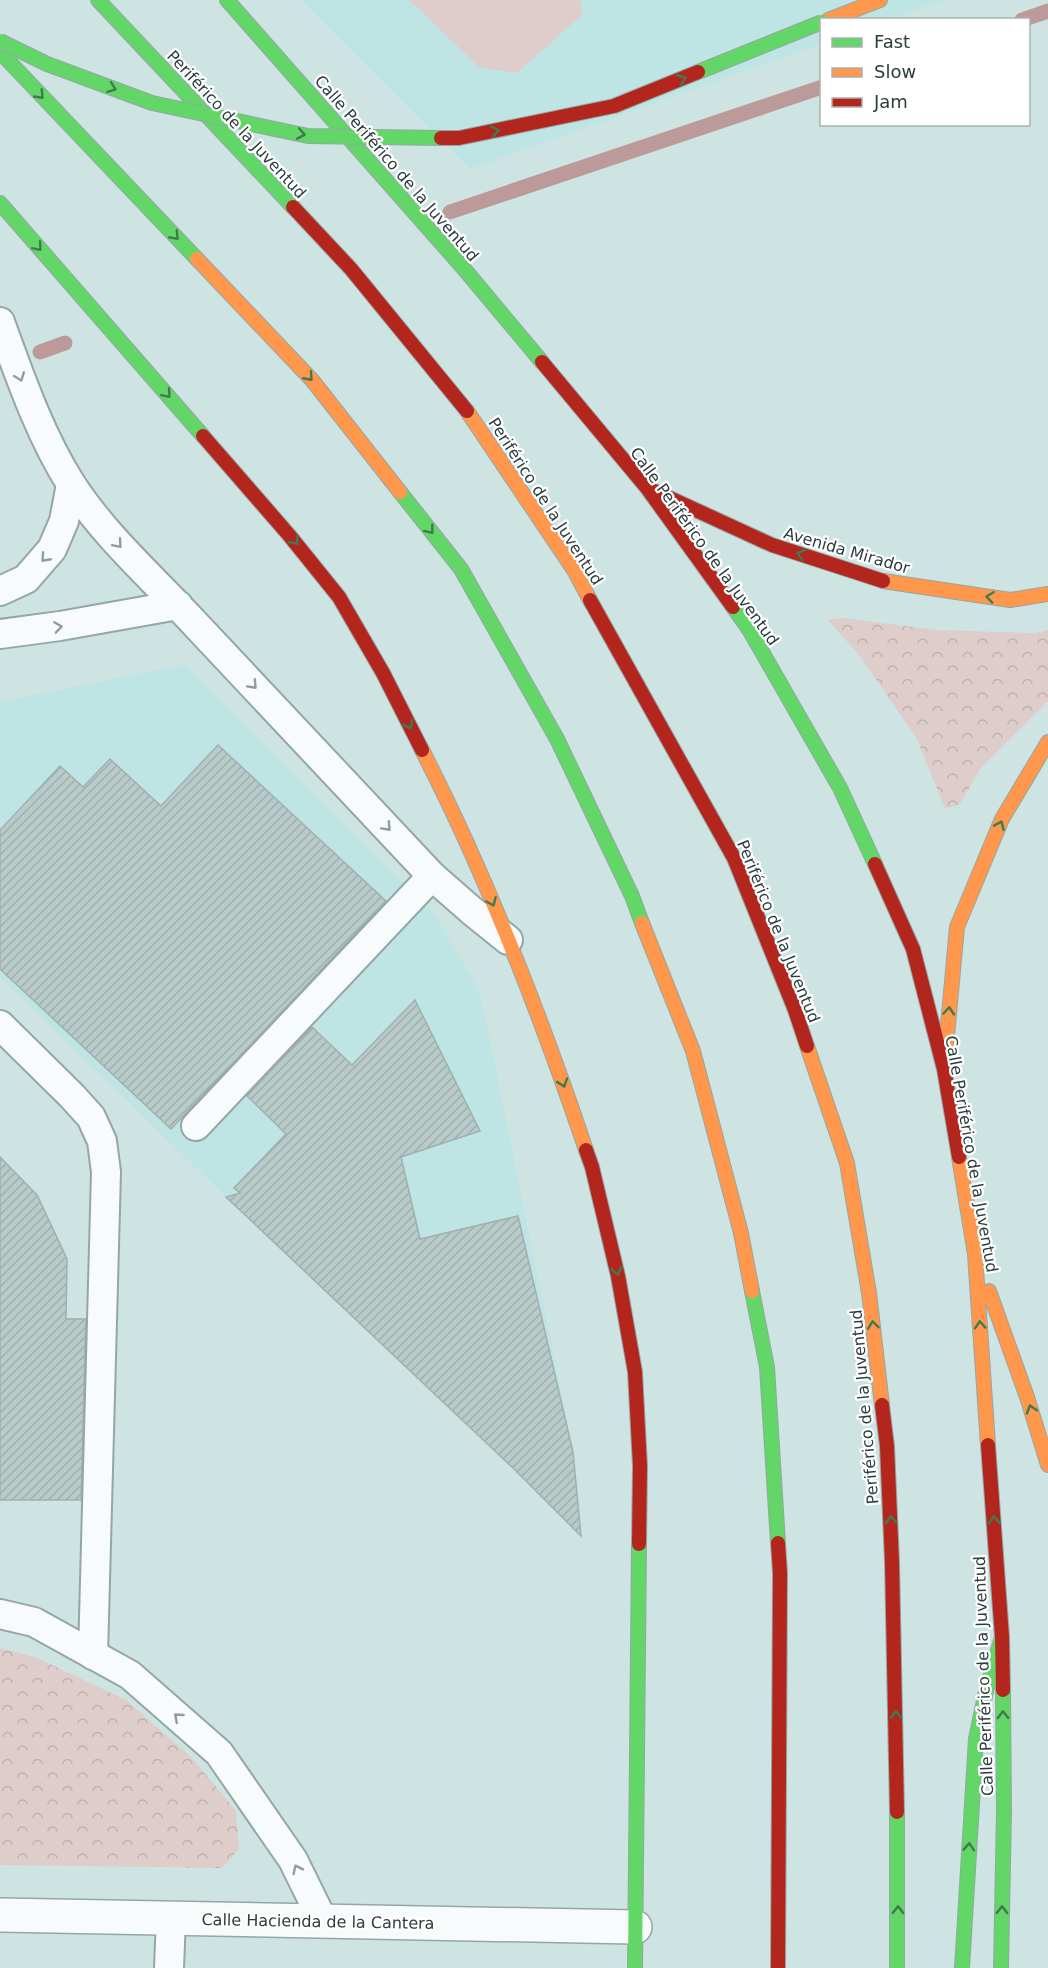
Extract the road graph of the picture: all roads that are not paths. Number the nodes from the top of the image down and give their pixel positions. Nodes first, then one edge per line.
1 (98, 0) edge
2 (227, 0) edge
3 (880, 0) edge
4 (833, 18) edge
5 (820, 23) edge
6 (0, 41) edge
7 (0, 52) edge
8 (0, 203) edge
9 (0, 322) edge
10 (71, 484) junction
11 (647, 488) junction
12 (0, 591) edge
13 (1048, 594) edge
14 (178, 605) junction
15 (0, 634) edge
16 (1048, 742) edge
17 (432, 876) junction
18 (508, 940) junction
19 (0, 1025) edge
20 (944, 1070) junction
21 (196, 1126) dead end
22 (975, 1254) junction
23 (1048, 1465) edge
24 (0, 1614) edge
25 (1002, 1637) junction
26 (93, 1655) junction
27 (0, 1915) edge
28 (171, 1918) junction
29 (323, 1922) junction
30 (635, 1927) junction
31 (169, 1968) edge
32 (635, 1968) edge
33 (778, 1968) edge
34 (897, 1968) edge
35 (962, 1968) edge
36 (1001, 1968) edge

34 -> 1 main road, Periférico de la Juventud
2 - 11 main road, Calle Periférico de la Juventud
3 - 4 main road
6 -> 5 main road, bridge
7 -> 33 main road
8 -> 18 main road
9 -> 10 lane
10 -> 12 lane
10 -> 14 lane
13 -> 11 main road, Avenida Mirador
11 - 20 main road, Calle Periférico de la Juventud
15 -> 14 lane
14 -> 17 lane
20 -> 16 main road
17 - 18 lane
17 - 21 lane
18 -> 30 main road
19 - 26 lane
20 - 22 main road, Calle Periférico de la Juventud
23 -> 22 main road
25 -> 22 main road, Calle Periférico de la Juventud
24 - 26 lane
35 -> 25 main road
36 -> 25 main road, Calle Periférico de la Juventud
29 -> 26 lane
27 - 28 street, Calle Hacienda de la Cantera
28 - 29 street, Calle Hacienda de la Cantera
28 - 31 lane
29 - 30 street, Calle Hacienda de la Cantera
30 - 32 main road

